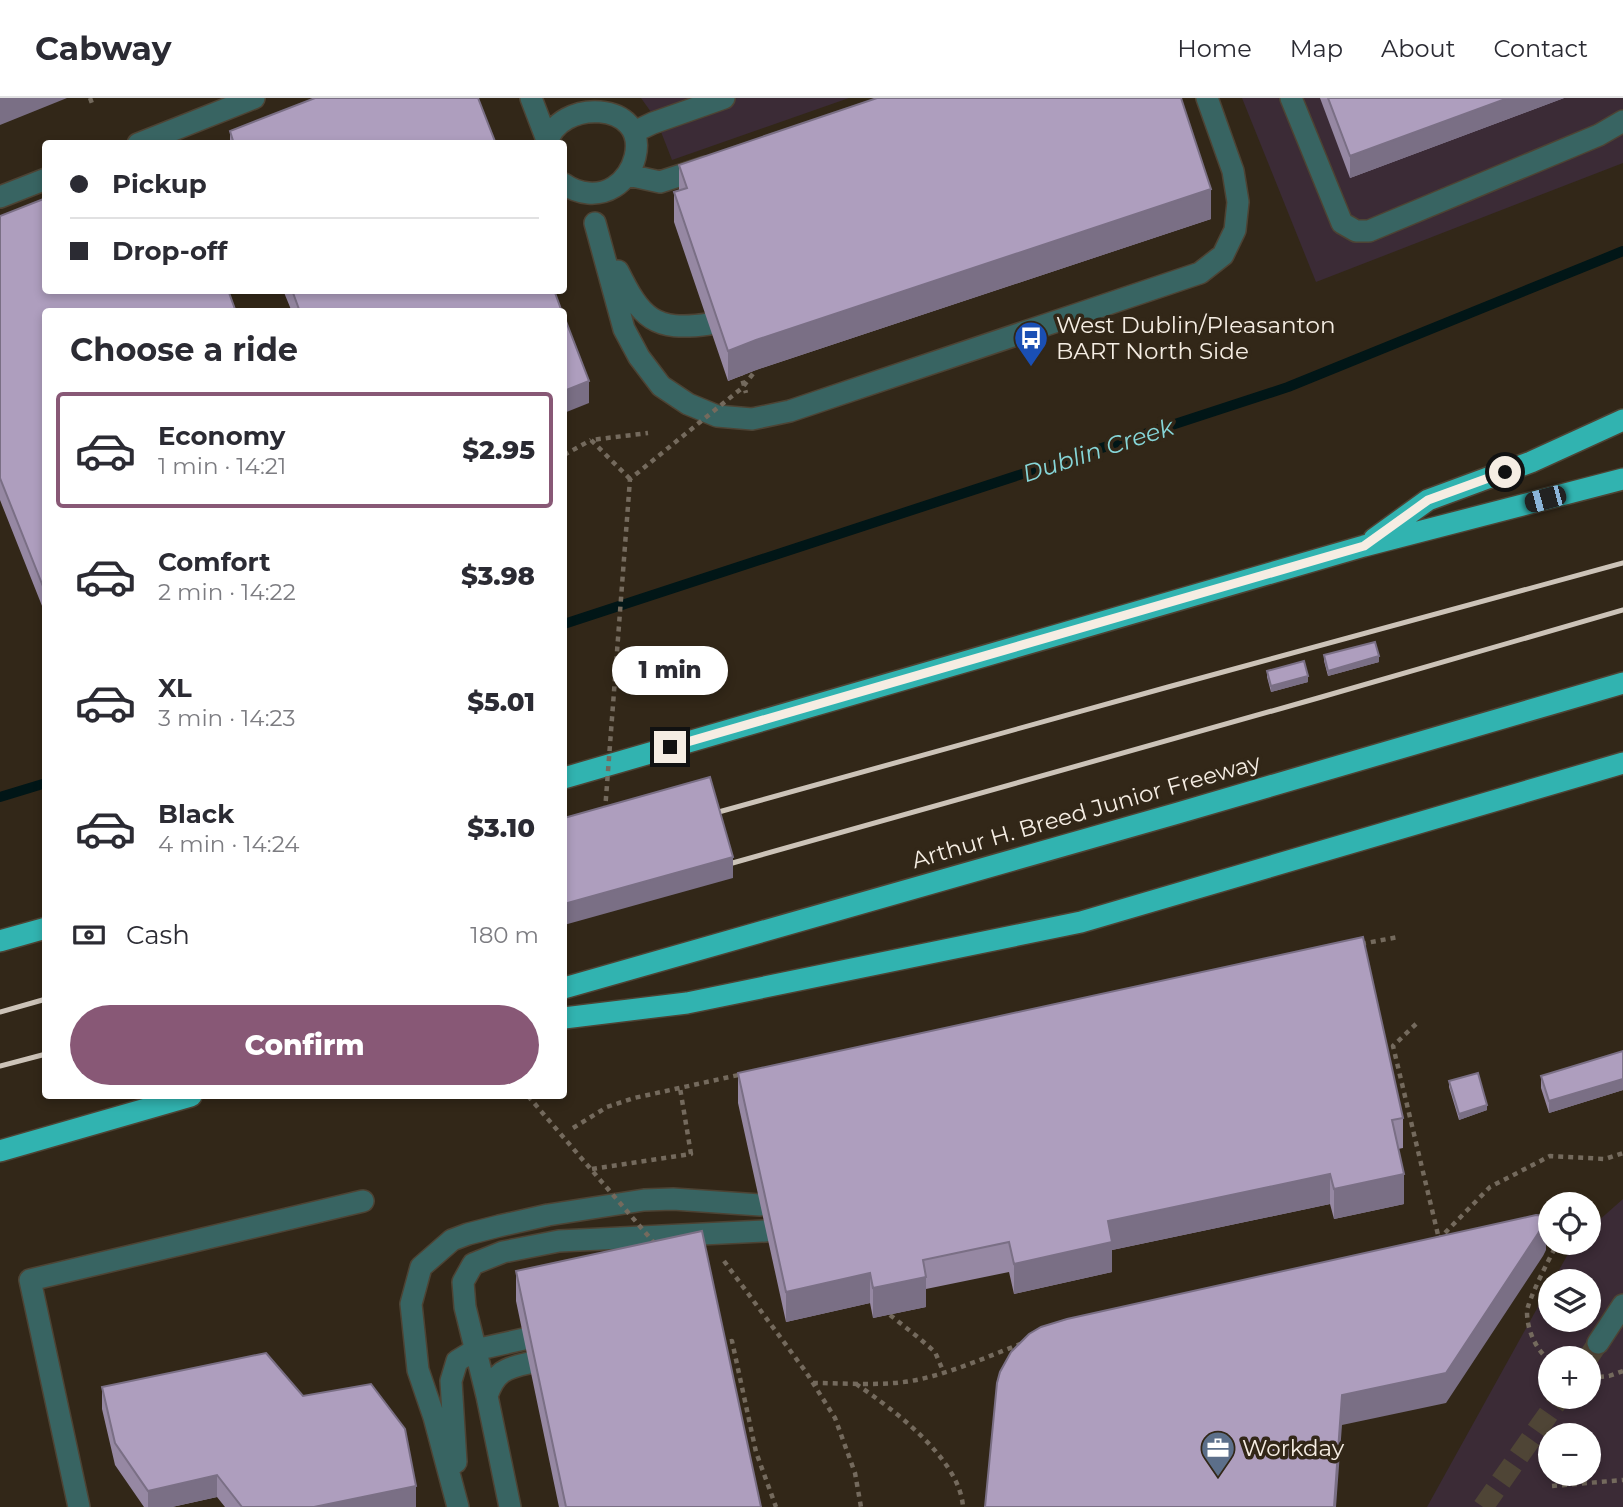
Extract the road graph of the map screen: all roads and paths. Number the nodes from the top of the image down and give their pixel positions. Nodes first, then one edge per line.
1 (90, 98) edge
2 (254, 98) edge
3 (531, 98) edge
4 (724, 98) edge
5 (1207, 98) edge
6 (1291, 98) edge
7 (578, 101) edge
8 (93, 106) dead end
9 (1623, 121) edge
10 (634, 132) junction
11 (148, 140) edge
12 (546, 140) edge
13 (548, 140) edge
14 (726, 161) edge
15 (628, 175) junction
16 (42, 181) edge
17 (573, 188) edge
18 (0, 197) edge
19 (596, 223) junction
20 (709, 324) edge
21 (753, 362) edge
22 (739, 370) edge
23 (749, 403) dead end
24 (1623, 420) edge
25 (648, 433) dead end
26 (591, 440) junction
27 (567, 452) edge
28 (630, 479) junction
29 (1623, 479) edge
30 (1364, 546) junction
31 (1623, 683) edge
32 (1623, 763) edge
33 (567, 777) edge
34 (605, 818) edge
35 (42, 929) edge
36 (1398, 937) dead end
37 (0, 941) edge
38 (1358, 945) edge
39 (567, 987) edge
40 (567, 1018) edge
41 (1416, 1024) dead end
42 (752, 1073) edge
43 (680, 1088) junction
44 (181, 1099) edge
45 (531, 1099) edge
46 (573, 1128) dead end
47 (0, 1151) edge
48 (1623, 1153) edge
49 (592, 1169) junction
50 (363, 1201) dead end
51 (760, 1205) edge
52 (766, 1231) edge
53 (1439, 1239) junction
54 (1450, 1244) edge
55 (657, 1247) edge
56 (1429, 1248) edge
57 (1552, 1255) edge
58 (729, 1267) dead end
59 (1623, 1305) edge
60 (890, 1315) edge
61 (524, 1339) edge
62 (1031, 1340) edge
63 (720, 1343) edge
64 (1598, 1343) tunnel mouth
65 (1538, 1347) edge
66 (475, 1350) junction
67 (529, 1363) edge
68 (1623, 1371) edge
69 (944, 1373) junction
70 (1601, 1377) edge
71 (813, 1383) junction
72 (855, 1383) junction
73 (487, 1395) junction
74 (1623, 1480) edge
75 (1601, 1482) edge
76 (79, 1507) edge
77 (458, 1507) edge
78 (510, 1507) edge
79 (776, 1507) edge
80 (861, 1507) edge
81 (963, 1507) edge

1 - 8 path
2 - 11 street
3 - 12 street
4 - 10 street
5 - 19 street
6 - 9 street
7 - 10 street
7 - 13 street
10 - 15 street
14 - 15 street
15 - 17 street
16 - 18 street
17 - 19 street
19 - 20 street
21 - 28 path, bridge
22 - 23 path
24 - 30 highway
25 - 26 path
26 - 27 path
26 - 28 path
28 - 34 path, bridge
29 - 30 highway
30 - 33 highway
31 - 39 highway, Arthur H. Breed Junior Freeway
32 - 40 highway
35 - 37 highway
36 - 38 path
41 - 53 path
42 - 43 path
43 - 46 path
43 - 49 path
44 - 47 highway
45 - 49 path, bridge
48 - 53 path
49 - 55 path, bridge
50 - 76 street
51 - 77 street
52 - 66 street
53 - 54 path
53 - 56 path
57 - 65 path
58 - 71 path
59 - 64 street
60 - 69 path
61 - 66 street
62 - 69 path
63 - 79 path
66 - 73 street
66 - 77 street
67 - 73 street
68 - 70 path
69 - 72 path
71 - 72 path
71 - 80 path
72 - 81 path
73 - 78 street
74 - 75 path

